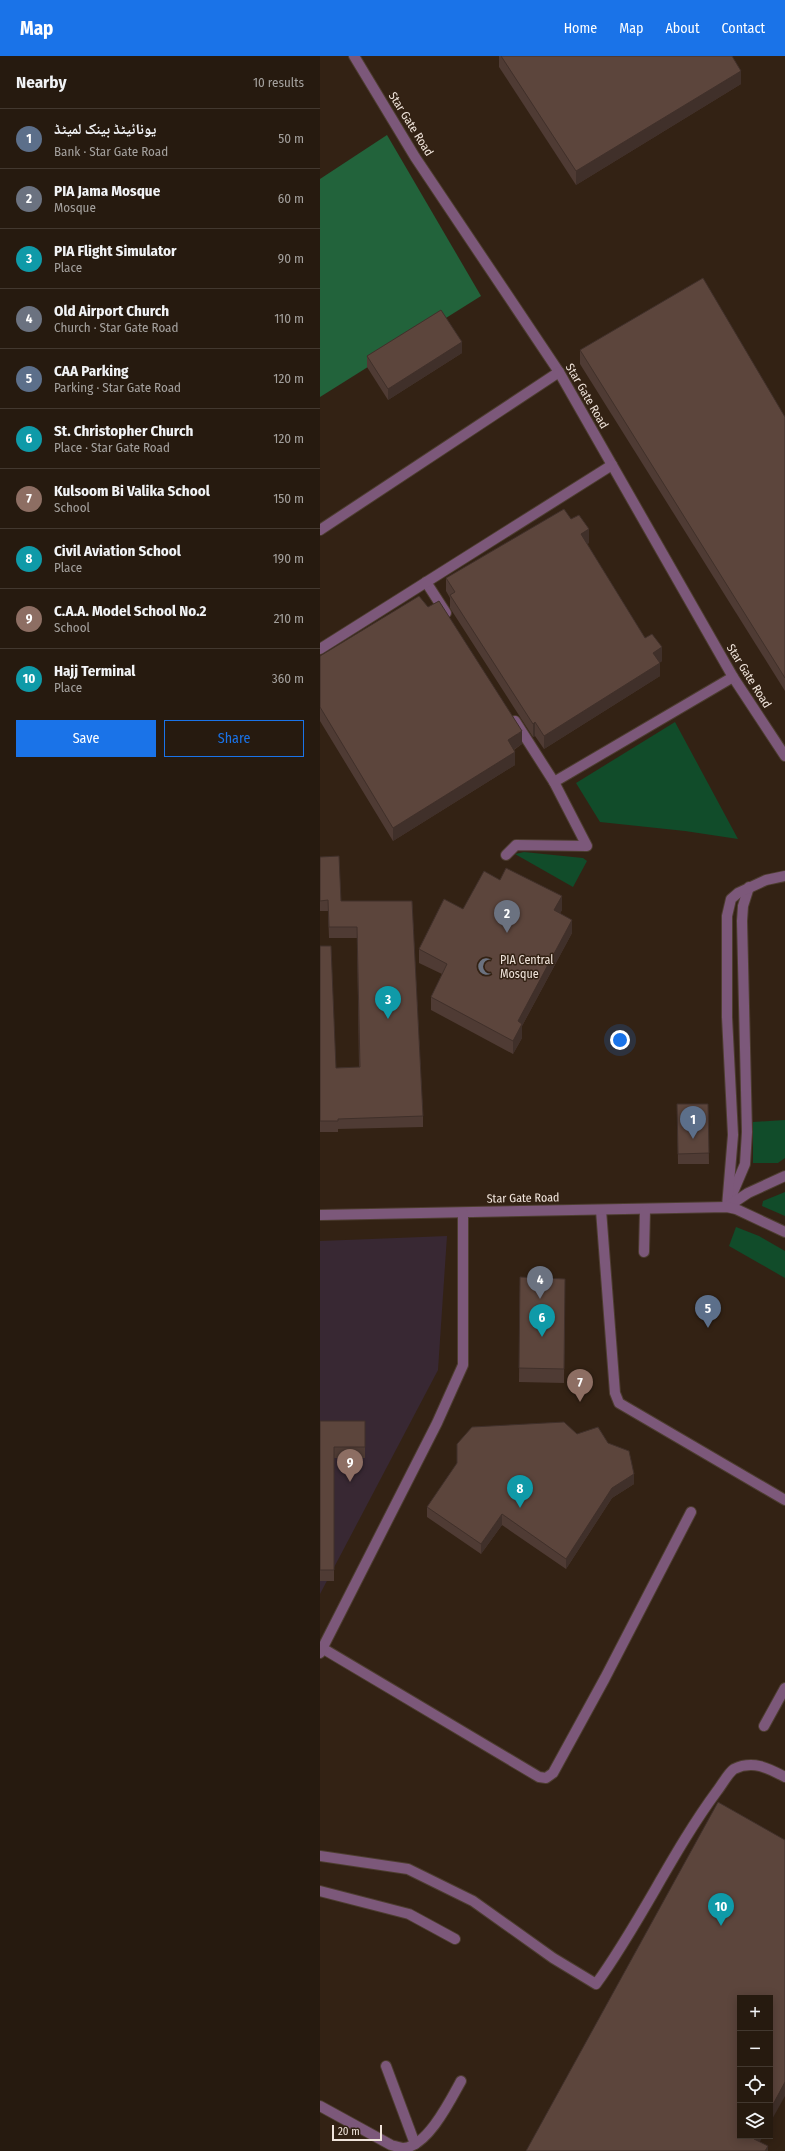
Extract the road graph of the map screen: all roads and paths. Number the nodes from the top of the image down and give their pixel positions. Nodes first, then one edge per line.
1 (354, 56) edge
2 (559, 372) junction
3 (612, 465) junction
4 (320, 530) edge
5 (426, 582) junction
6 (452, 622) edge
7 (320, 649) edge
8 (733, 677) junction
9 (507, 709) edge
10 (785, 756) edge
11 (554, 782) junction
12 (506, 855) dead end
13 (785, 876) edge
14 (749, 887) junction
15 (785, 1176) edge
16 (727, 1207) junction
17 (601, 1210) junction
18 (645, 1210) junction
19 (463, 1213) junction
20 (320, 1215) edge
21 (785, 1232) edge
22 (644, 1252) dead end
23 (785, 1500) edge
24 (692, 1512) dead end
25 (321, 1651) edge
26 (785, 1688) edge
27 (764, 1726) dead end
28 (785, 1777) edge
29 (320, 1856) edge
30 (320, 1891) edge
31 (454, 1938) dead end
32 (386, 2066) dead end
33 (461, 2081) dead end
34 (320, 2106) edge
35 (415, 2144) junction

1 - 2 street, Star Gate Road
2 - 3 street, Star Gate Road
2 - 4 street
3 - 5 street
3 - 8 street, Star Gate Road
5 - 6 street
5 - 7 street
8 - 10 street, Star Gate Road
8 - 11 street
9 - 11 street
11 - 12 street
13 - 14 street
14 - 16 street
14 - 16 street
15 - 16 street
16 - 18 street, Star Gate Road
16 - 21 street
17 - 18 street, Star Gate Road
17 - 19 street, Star Gate Road
17 - 23 street
18 - 22 street
19 - 20 street, Star Gate Road
19 - 25 street
24 - 25 street
26 - 27 street
28 - 29 street
30 - 31 street
32 - 35 street
33 - 35 street
34 - 35 street

